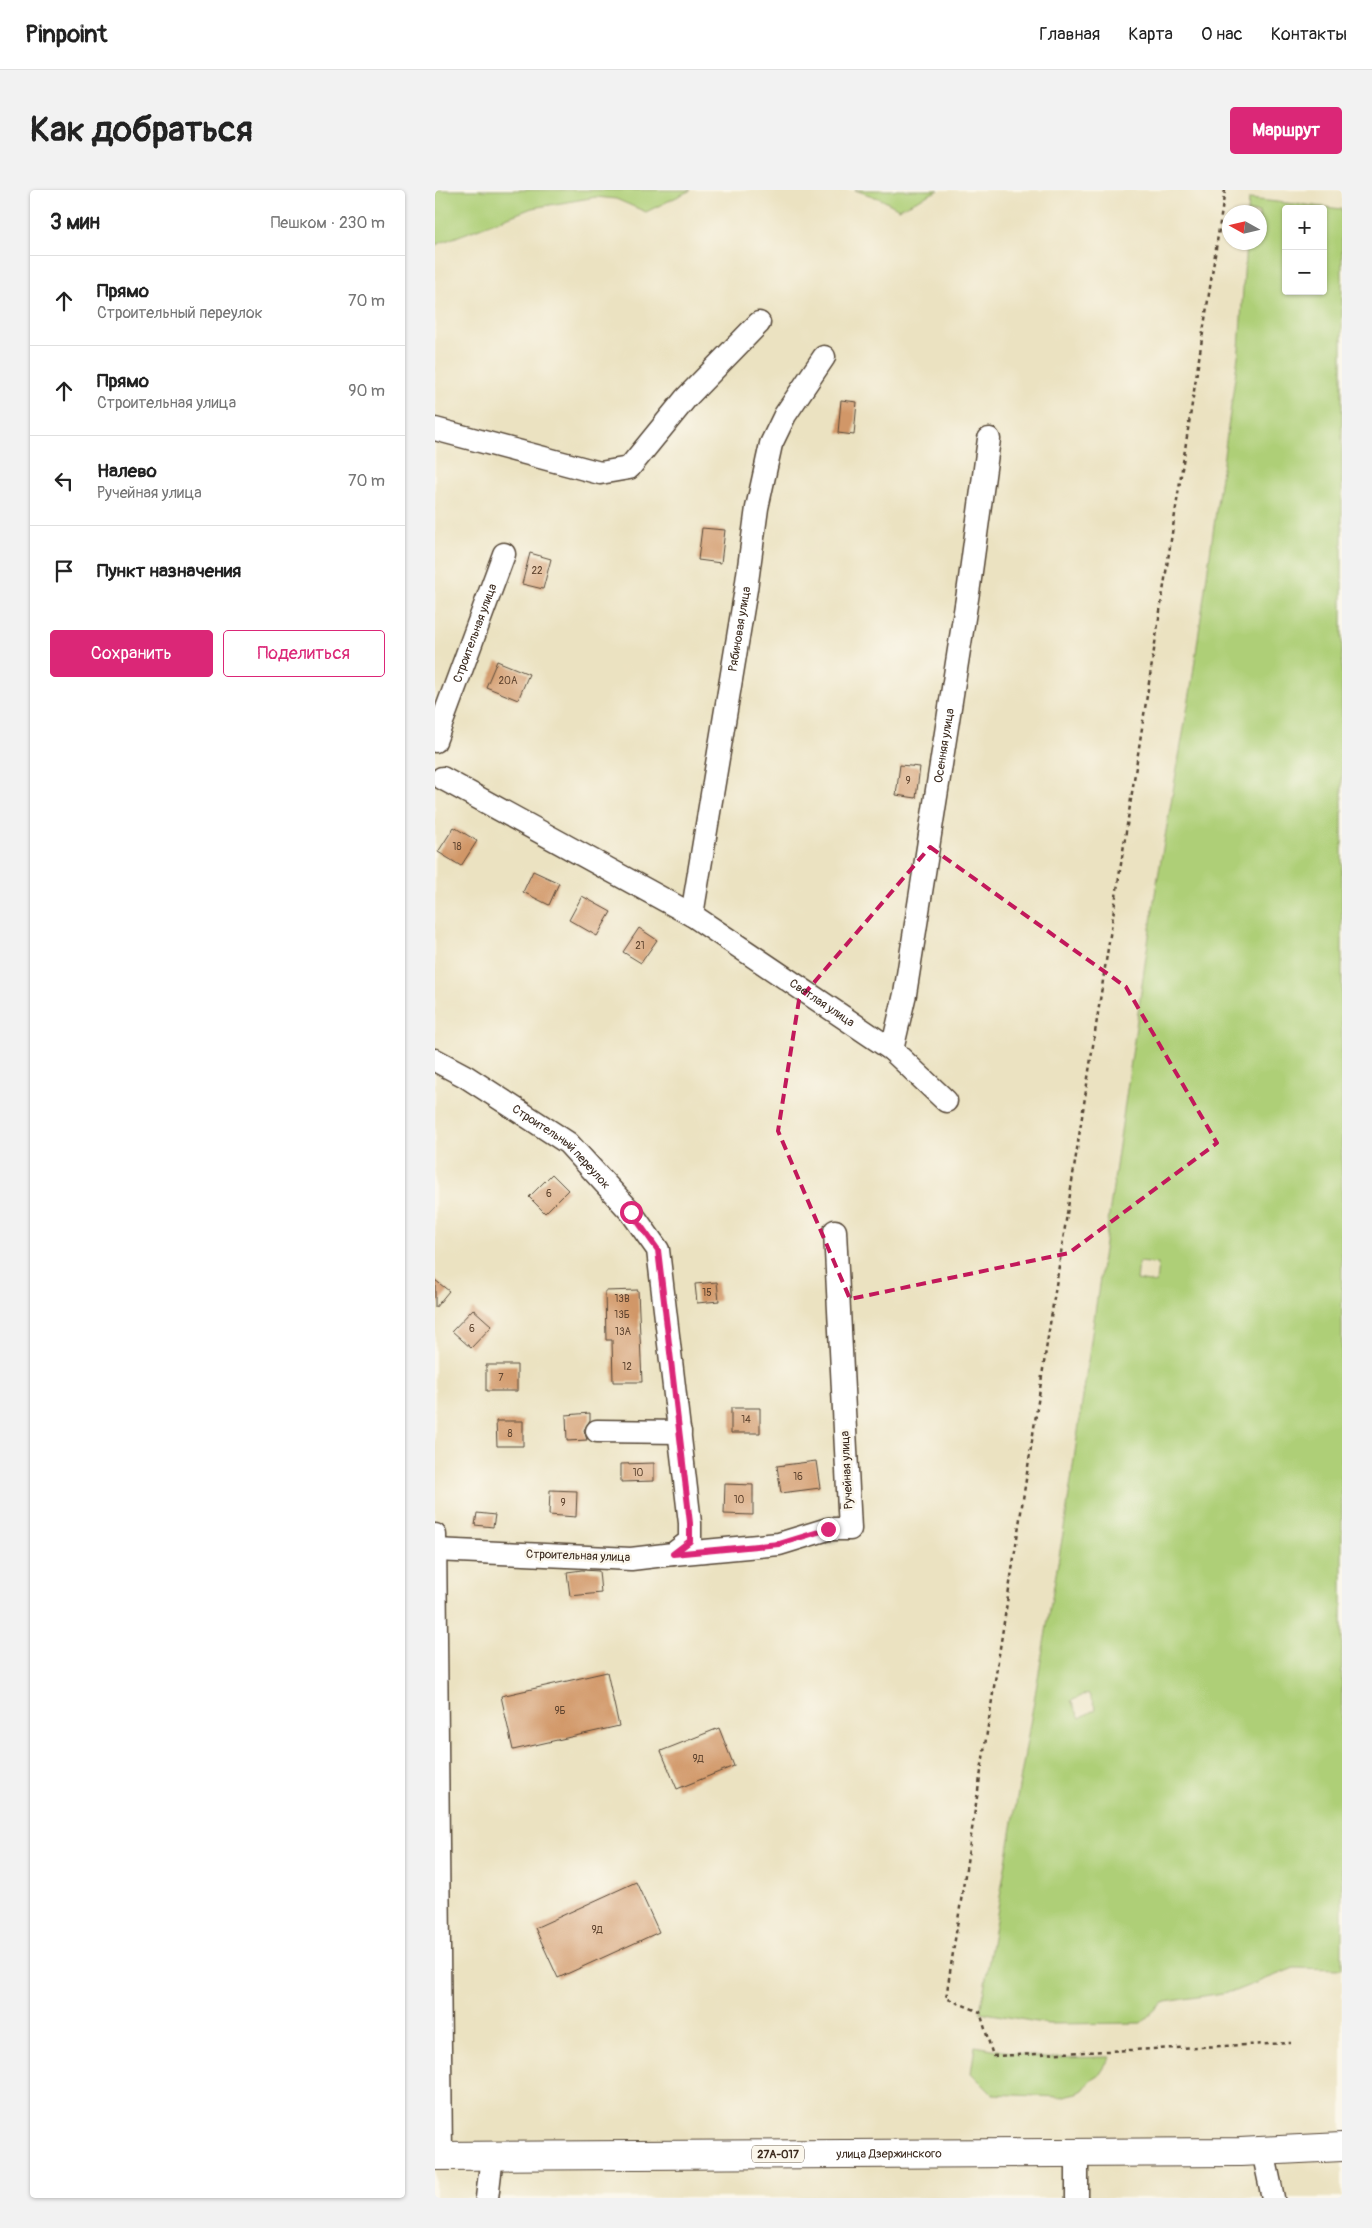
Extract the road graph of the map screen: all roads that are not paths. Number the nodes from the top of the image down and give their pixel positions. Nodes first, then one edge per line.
1 (759, 323) dead end
2 (825, 357) dead end
3 (435, 429) edge
4 (989, 439) dead end
5 (504, 554) dead end
6 (435, 740) edge
7 (437, 777) edge
8 (692, 915) junction
9 (892, 1050) junction
10 (435, 1060) edge
11 (946, 1101) dead end
12 (835, 1231) dead end
13 (597, 1431) dead end
14 (680, 1432) junction
15 (435, 1542) edge
16 (673, 1554) junction
17 (1342, 2147) edge
18 (1263, 2151) junction
19 (1077, 2152) junction
20 (438, 2156) edge
21 (491, 2156) junction
22 (487, 2198) edge
23 (1077, 2198) edge
24 (1273, 2198) edge

1 - 3 street
2 - 8 street, Рябиновая улица
4 - 9 street, Осенняя улица
5 - 6 street, Строительная улица
7 - 8 street, Светлая улица
8 - 9 street, Светлая улица
9 - 11 street, Светлая улица
10 - 14 street, Строительный переулок
12 - 16 street, Ручейная улица
13 - 14 street
14 - 16 street
15 - 16 street, Строительная улица
15 - 20 street
17 - 18 main road, улица Дзержинского / 27А-017
18 - 19 main road, улица Дзержинского / 27А-017
18 - 24 street
19 - 21 main road, улица Дзержинского / 27А-017
19 - 23 street
20 - 21 main road, улица Дзержинского / 27А-017
21 - 22 street

